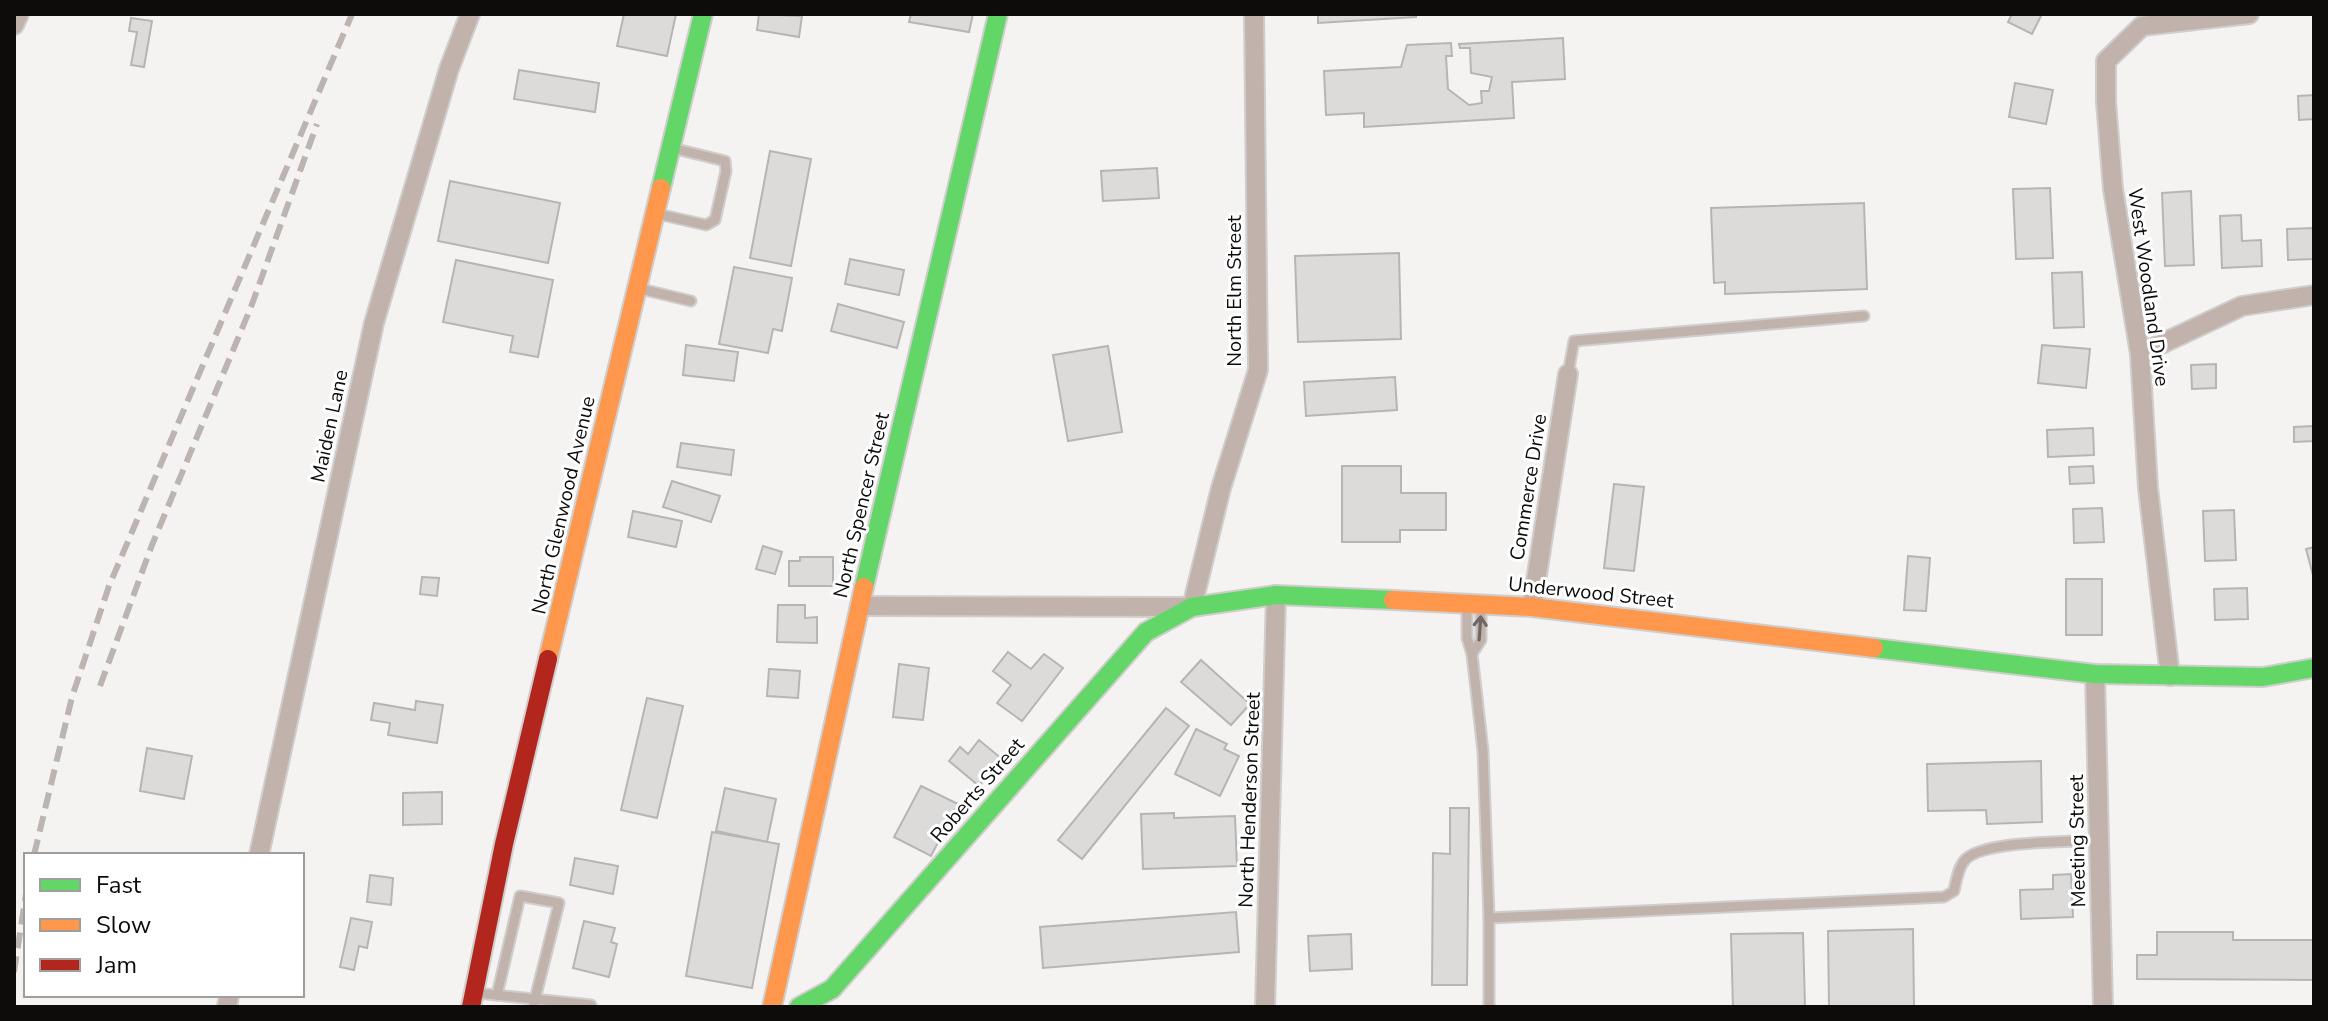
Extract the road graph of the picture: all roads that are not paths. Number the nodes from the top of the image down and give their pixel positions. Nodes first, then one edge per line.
1 (19, 14) edge
2 (470, 14) edge
3 (703, 14) edge
4 (998, 14) edge
5 (1254, 14) edge
6 (2249, 14) edge
7 (2164, 18) edge
8 (14, 25) edge
9 (671, 147) junction
10 (655, 213) junction
11 (637, 288) junction
12 (2314, 295) edge
13 (691, 301) dead end
14 (1864, 316) dead end
15 (2140, 354) junction
16 (1568, 374) joint
17 (1276, 595) junction
18 (1474, 603) junction
19 (860, 606) junction
20 (1192, 607) junction
21 (1532, 607) junction
22 (1472, 654) junction
23 (2314, 668) edge
24 (2095, 674) junction
25 (2170, 676) junction
26 (2099, 840) junction
27 (259, 853) edge
28 (493, 900) junction
29 (518, 906) junction
30 (1489, 918) junction
31 (497, 995) junction
32 (472, 1000) edge
33 (534, 1003) edge
34 (591, 1007) edge
35 (772, 1007) edge
36 (799, 1007) edge
37 (1265, 1007) edge
38 (1489, 1007) edge
39 (2103, 1007) edge

1 - 8 street
2 - 27 street, Maiden Lane
3 - 9 street, North Glenwood Avenue
4 - 19 street, North Spencer Street
5 - 20 street, North Elm Street
6 - 7 street, West Woodland Drive
7 - 15 street, West Woodland Drive
9 - 10 street, North Glenwood Avenue
9 - 10 lane
10 - 11 street, North Glenwood Avenue
11 - 13 lane
11 - 28 street, North Glenwood Avenue
12 - 15 street
14 - 16 lane
15 - 25 street, West Woodland Drive
16 - 21 street, Commerce Drive
17 - 18 street, Underwood Street
17 - 20 street, Underwood Street
17 - 37 street, North Henderson Street
18 - 21 street, Underwood Street
18 - 22 lane
22 -> 18 lane
19 - 20 street, Underwood Street
19 - 35 street, North Spencer Street
20 - 36 street, Roberts Street
21 - 24 street, Underwood Street
22 - 30 lane
23 - 25 street, Underwood Street
24 - 25 street, Underwood Street
24 - 26 street, Meeting Street
26 - 30 lane
26 - 39 street, Meeting Street
28 - 29 lane
28 - 32 street, North Glenwood Avenue
29 - 31 lane
29 - 33 lane
30 - 38 lane
31 - 32 lane
31 - 33 lane
33 - 34 lane

